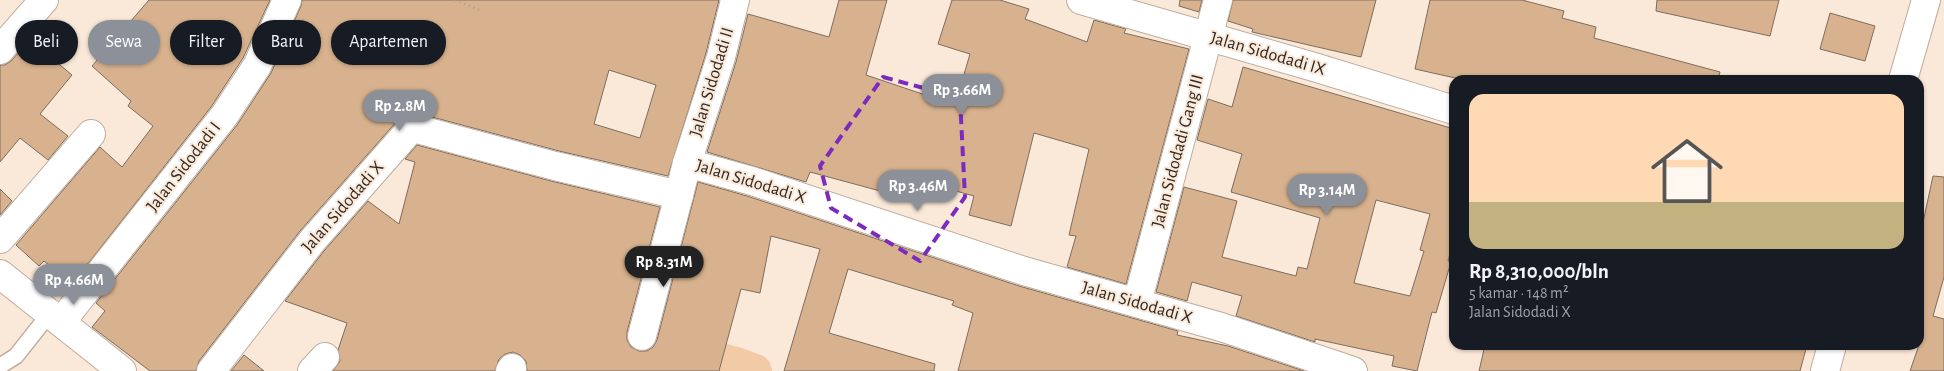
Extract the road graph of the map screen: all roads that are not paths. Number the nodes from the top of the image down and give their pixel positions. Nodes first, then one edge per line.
1 (44, 0) edge
2 (287, 0) edge
3 (735, 0) edge
4 (1081, 0) edge
5 (1218, 0) edge
6 (1926, 0) edge
7 (1210, 36) junction
8 (0, 50) edge
9 (1904, 75) edge
10 (1449, 108) edge
11 (91, 134) dead end
12 (687, 163) junction
13 (680, 195) junction
14 (0, 239) edge
15 (0, 274) edge
16 (1137, 303) junction
17 (55, 318) junction
18 (642, 336) dead end
19 (1831, 350) edge
20 (0, 366) edge
21 (122, 371) edge
22 (210, 371) edge
23 (1353, 371) edge
24 (1825, 371) edge

1 - 8 street
2 - 17 street, Jalan Sidodadi I
3 - 12 street, Jalan Sidodadi II
4 - 7 street, Jalan Sidodadi IX
5 - 7 street, Jalan Sidodadi Gang III
6 - 9 street
7 - 10 street, Jalan Sidodadi IX
7 - 16 street, Jalan Sidodadi Gang III
11 - 14 street
12 - 13 street, Jalan Sidodadi X
12 - 16 street, Jalan Sidodadi X
13 - 18 street
13 - 22 street, Jalan Sidodadi X
15 - 17 street
16 - 23 street, Jalan Sidodadi X
17 - 20 lane
17 - 21 street
19 - 24 street

